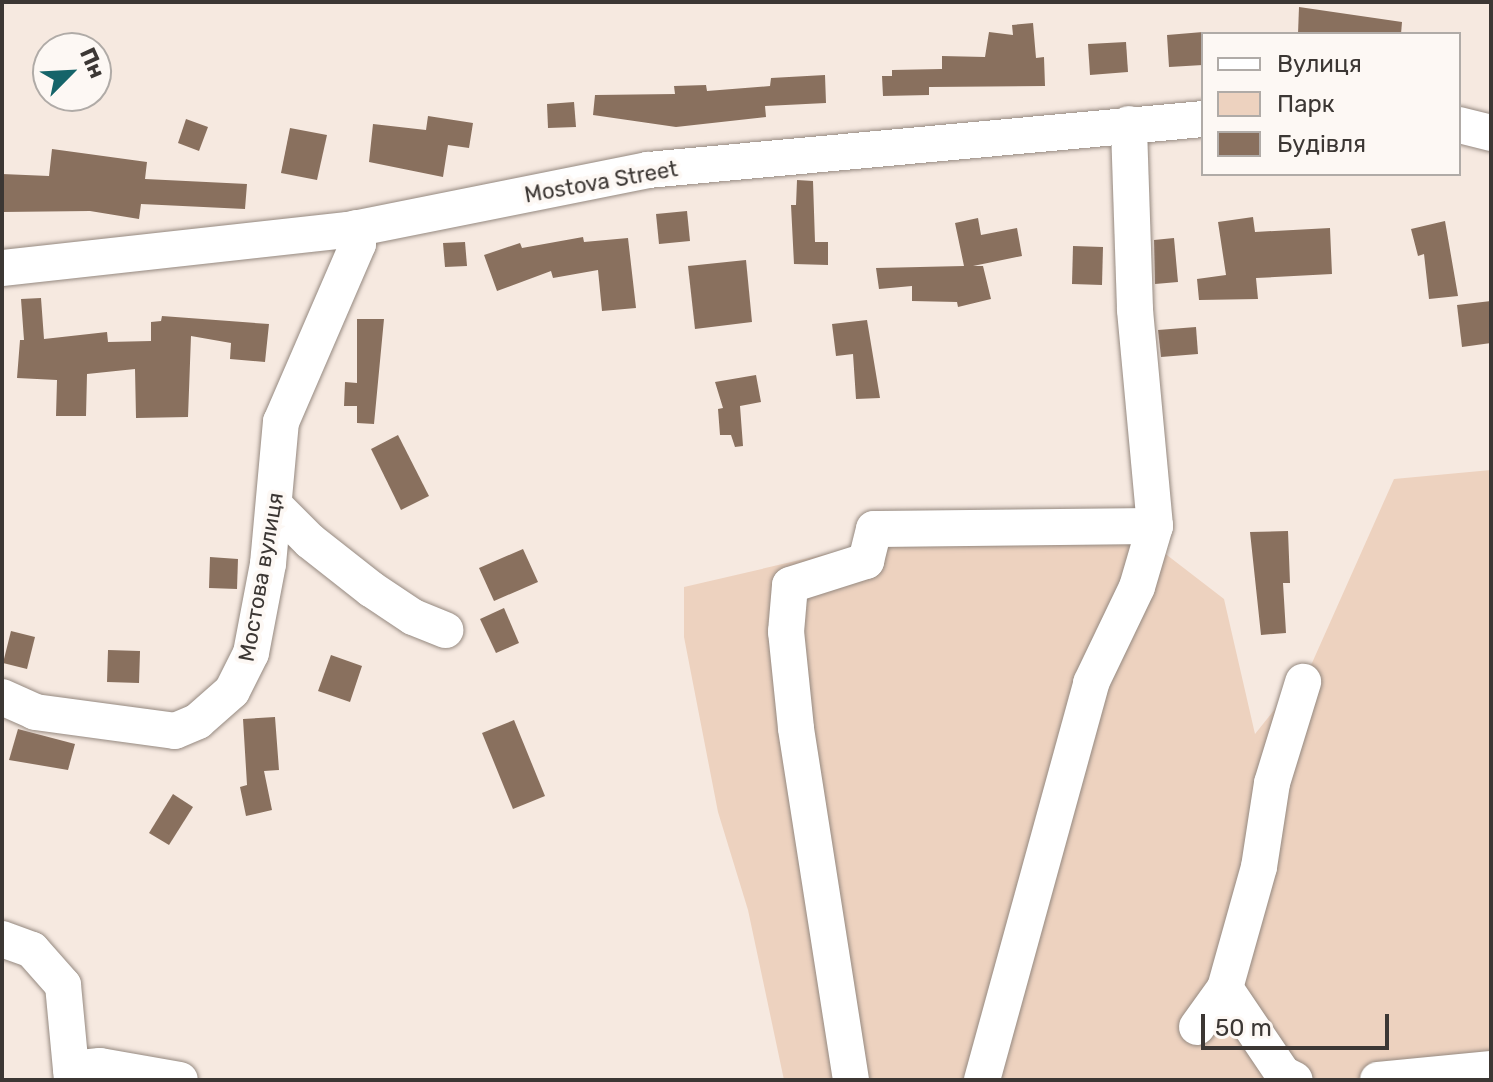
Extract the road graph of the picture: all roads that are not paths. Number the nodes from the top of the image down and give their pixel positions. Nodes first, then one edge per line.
1 (1201, 119) edge
2 (1129, 124) junction
3 (1461, 126) edge
4 (1491, 133) edge
5 (356, 228) junction
6 (2, 268) edge
7 (276, 507) junction
8 (1155, 526) junction
9 (446, 630) dead end
10 (1303, 682) dead end
11 (2, 697) edge
12 (2, 939) edge
13 (1225, 988) junction
14 (1197, 1027) dead end
15 (1491, 1069) edge
16 (71, 1075) edge
17 (180, 1080) edge
18 (851, 1080) edge
19 (982, 1080) edge
20 (1295, 1080) edge
21 (1378, 1080) edge

1 - 2 street, Mostova Street
2 - 5 street, Mostova Street
2 - 8 street
3 - 4 street
5 - 6 street, Mostova Street
5 - 7 street, Мостова вулиця
7 - 9 street
7 - 11 street, Мостова вулиця
8 - 18 street
8 - 19 street
10 - 13 street
12 - 16 street
13 - 14 street
13 - 20 street
15 - 21 street
16 - 17 street

